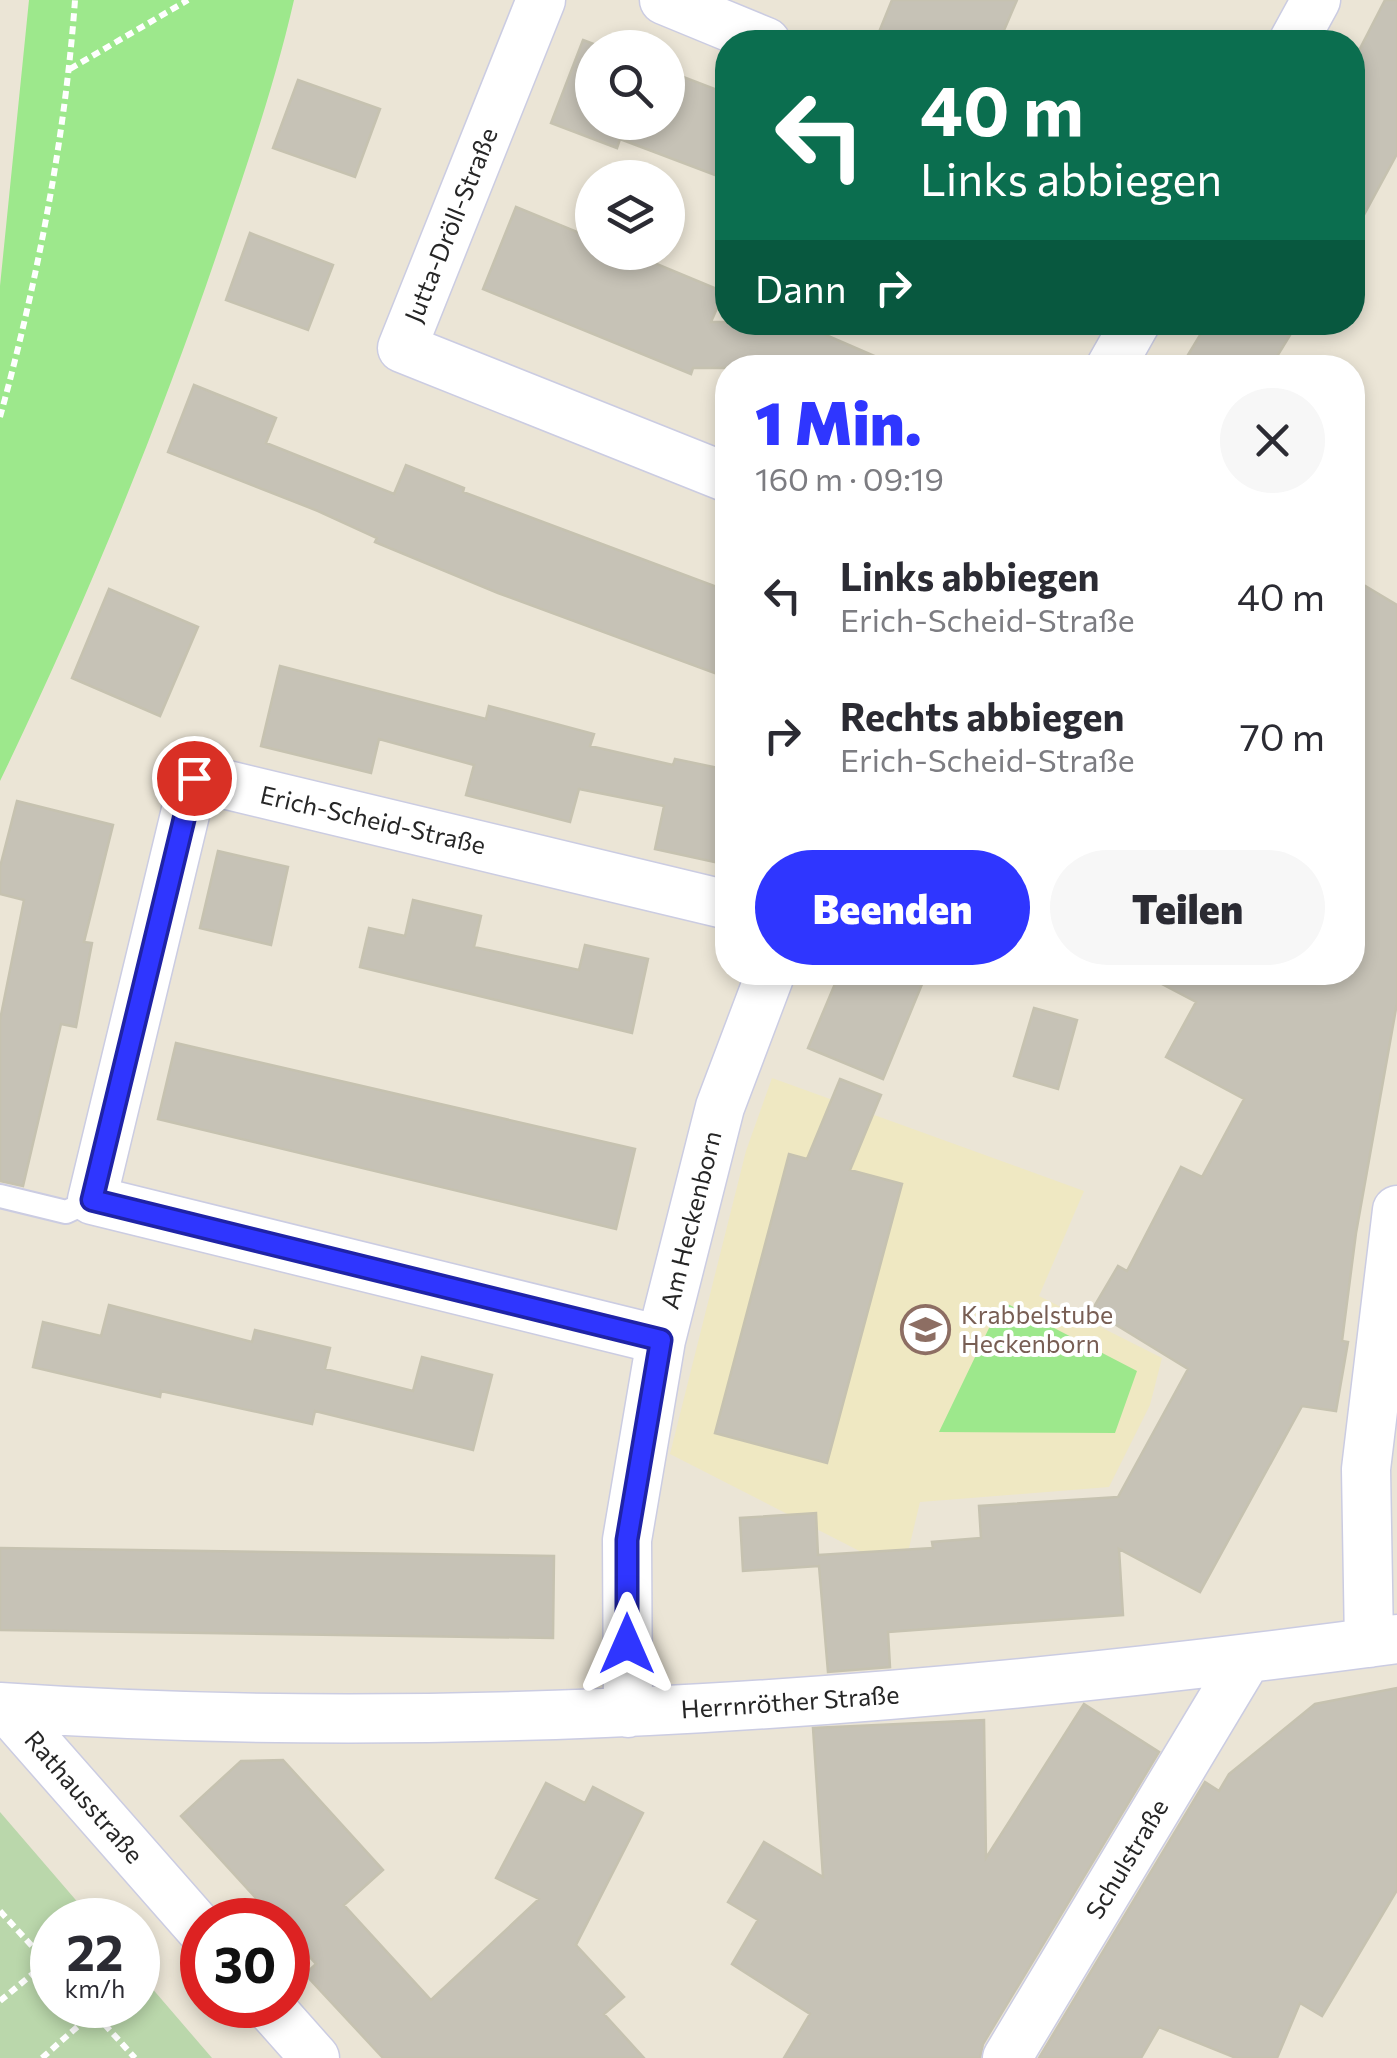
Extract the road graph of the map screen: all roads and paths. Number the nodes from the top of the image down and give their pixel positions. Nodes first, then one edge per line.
1 (75, 0) edge
2 (188, 0) edge
3 (541, 0) edge
4 (664, 0) edge
5 (1316, 0) edge
6 (737, 30) edge
7 (1300, 30) edge
8 (70, 70) junction
9 (0, 417) edge
10 (715, 473) edge
11 (715, 901) edge
12 (766, 985) edge
13 (0, 1196) edge
14 (92, 1200) junction
15 (1397, 1210) edge
16 (661, 1340) junction
17 (1383, 1641) edge
18 (1246, 1660) junction
19 (3, 1708) edge
20 (628, 1713) junction
21 (180, 1905) edge
22 (0, 1911) edge
23 (7, 1919) junction
24 (0, 1925) edge
25 (30, 1944) edge
26 (30, 1980) edge
27 (0, 2002) edge
28 (76, 2028) edge
29 (108, 2028) edge
30 (288, 2028) edge
31 (42, 2058) edge
32 (135, 2058) edge
33 (315, 2058) edge
34 (1008, 2058) edge

1 - 8 path
2 - 8 path
3 - 10 street, Jutta-Dröll-Straße
4 - 6 street
5 - 7 street
8 - 9 path
11 - 14 street, Erich-Scheid-Straße
12 - 16 street, Am Heckenborn
13 - 14 lane
14 - 16 street
15 - 17 street
16 - 20 street, Am Heckenborn
17 - 18 street, Herrnröther Straße
18 - 20 street, Herrnröther Straße
18 - 34 street, Schulstraße
19 - 20 street, Herrnröther Straße
19 - 21 street, Rathausstraße
22 - 23 path
23 - 24 path
23 - 25 path
26 - 27 path
28 - 31 path
29 - 32 path
30 - 33 street

